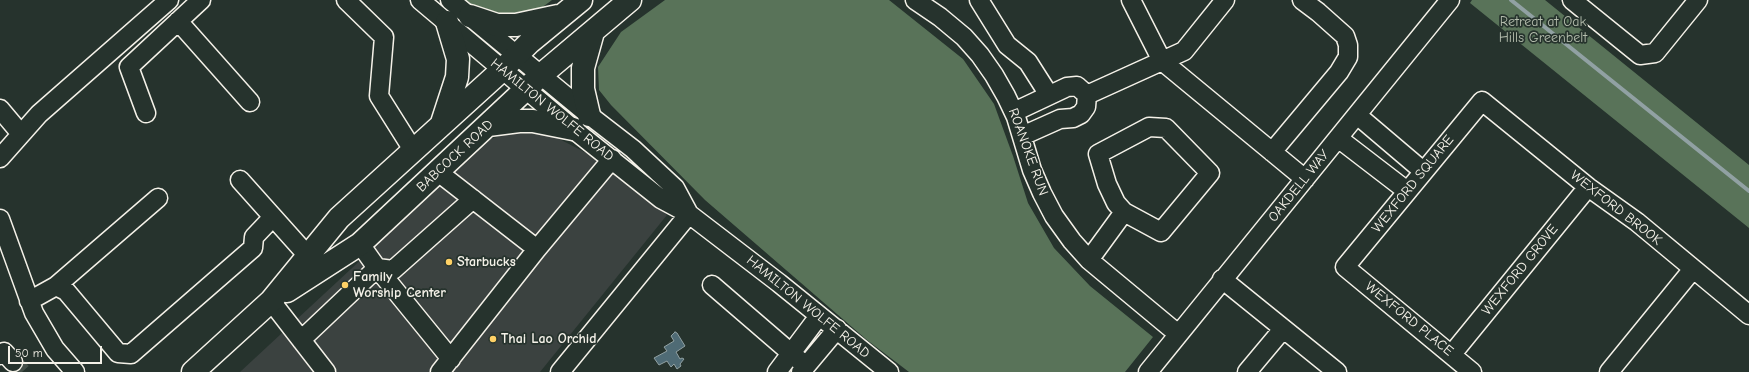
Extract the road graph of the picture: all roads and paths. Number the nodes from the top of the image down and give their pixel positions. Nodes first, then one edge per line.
1 (169, 0) edge
2 (201, 0) edge
3 (346, 0) edge
4 (420, 0) edge
5 (450, 0) edge
6 (581, 0) edge
7 (630, 0) edge
8 (915, 0) edge
9 (979, 0) edge
10 (1131, 0) edge
11 (1225, 0) edge
12 (1302, 0) edge
13 (1450, 0) edge
14 (1572, 0) edge
15 (1698, 0) edge
16 (563, 14) junction
17 (470, 16) junction
18 (178, 21) junction
19 (447, 22) junction
20 (593, 32) junction
21 (517, 55) junction
22 (1162, 61) junction
23 (502, 70) junction
24 (541, 75) junction
25 (526, 90) junction
26 (1049, 95) junction
27 (1087, 95) junction
28 (1482, 101) joint
29 (250, 102) dead end
30 (0, 109) edge
31 (1014, 112) junction
32 (146, 113) dead end
33 (589, 115) junction
34 (1357, 115) junction
35 (442, 123) junction
36 (488, 125) junction
37 (573, 129) junction
38 (21, 134) junction
39 (1022, 136) junction
40 (1338, 138) junction
41 (1397, 148) junction
42 (413, 150) junction
43 (1272, 152) junction
44 (0, 158) edge
45 (612, 159) junction
46 (1379, 170) junction
47 (1423, 171) junction
48 (438, 172) junction
49 (1305, 179) junction
50 (240, 180) dead end
51 (1588, 187) junction
52 (1407, 191) junction
53 (158, 198) dead end
54 (473, 200) junction
55 (1124, 212) junction
56 (689, 214) junction
57 (273, 217) junction
58 (0, 219) edge
59 (3, 237) edge
60 (360, 244) junction
61 (536, 249) junction
62 (308, 256) junction
63 (1089, 260) junction
64 (7, 261) edge
65 (1345, 267) joint
66 (377, 268) junction
67 (1693, 269) junction
68 (1222, 280) junction
69 (712, 285) dead end
70 (56, 286) junction
71 (29, 301) junction
72 (271, 301) junction
73 (1749, 315) edge
74 (819, 316) junction
75 (837, 329) junction
76 (1283, 329) junction
77 (1178, 334) junction
78 (301, 340) junction
79 (790, 353) junction
80 (1452, 354) junction
81 (445, 365) edge
82 (204, 368) edge
83 (804, 369) edge
84 (75, 372) edge
85 (326, 372) edge
86 (560, 372) edge
87 (777, 372) edge
88 (889, 372) edge
89 (1148, 372) edge
90 (1248, 372) edge
91 (1337, 372) edge
92 (1472, 372) edge
93 (1609, 372) edge

1 - 38 street
2 - 18 street
3 - 42 street
4 - 19 street, HAMILTON WOLFE ROAD
5 - 17 street, HAMILTON WOLFE ROAD
6 - 16 main road, BABCOCK ROAD
7 - 20 main road, BABCOCK ROAD
8 - 31 street, ROANOKE RUN
9 - 26 street
10 - 22 street
11 - 22 street
12 - 43 street
13 - 34 street, OAKDELL WAY
14 - 15 street
16 - 17 main road
16 - 21 main road, BABCOCK ROAD
17 - 21 street, HAMILTON WOLFE ROAD
18 - 29 street
18 - 32 street
19 - 23 street, HAMILTON WOLFE ROAD
19 - 35 main road
20 - 24 main road, BABCOCK ROAD
20 - 33 main road
21 - 23 main road, BABCOCK ROAD
21 - 24 street, HAMILTON WOLFE ROAD
22 - 27 street
22 - 43 street
23 - 25 street, HAMILTON WOLFE ROAD
23 - 35 main road, BABCOCK ROAD
24 - 25 main road, BABCOCK ROAD
24 - 33 street, HAMILTON WOLFE ROAD
25 - 36 main road, BABCOCK ROAD
25 - 37 street, HAMILTON WOLFE ROAD
26 - 27 street
26 - 31 street
27 - 39 street
28 - 47 street, WEXFORD SQUARE
28 - 51 street, WEXFORD BROOK
30 - 38 street
31 - 39 street, ROANOKE RUN
33 - 56 street, HAMILTON WOLFE ROAD
34 - 40 street, OAKDELL WAY
34 - 41 street
35 - 42 main road, BABCOCK ROAD
36 - 37 main road
36 - 48 main road, BABCOCK ROAD
37 - 45 street, HAMILTON WOLFE ROAD
38 - 44 street
39 - 63 street, ROANOKE RUN
40 - 46 street
40 - 49 street, OAKDELL WAY
41 - 46 street
41 - 47 street
42 - 62 main road, BABCOCK ROAD
43 - 49 street
45 - 56 street, HAMILTON WOLFE ROAD
45 - 61 street
46 - 52 street
47 - 52 street, WEXFORD SQUARE
48 - 54 street
48 - 60 main road, BABCOCK ROAD
49 - 68 street, OAKDELL WAY
50 - 57 street
51 - 67 street, WEXFORD BROOK
51 - 80 street, WEXFORD GROVE
52 - 65 street, WEXFORD SQUARE
53 - 70 street
54 - 61 street
54 - 66 street
55 - 55 street
55 - 63 street
56 - 74 street, HAMILTON WOLFE ROAD
56 - 86 street
57 - 62 street
57 - 70 street
58 - 59 street
59 - 64 street
60 - 66 street
60 - 72 main road, BABCOCK ROAD
61 - 81 street
62 - 72 main road, BABCOCK ROAD
63 - 77 street, ROANOKE RUN
64 - 71 street
65 - 80 street, WEXFORD PLACE
66 - 78 street
66 - 81 street
67 - 73 street, WEXFORD BROOK
67 - 93 street
68 - 76 street
68 - 77 street, OAKDELL WAY
69 - 79 street
70 - 71 street
71 - 84 street
72 - 78 street
72 - 82 main road, BABCOCK ROAD
74 - 75 street, HAMILTON WOLFE ROAD
74 - 79 street
75 - 83 street
75 - 88 street, HAMILTON WOLFE ROAD
76 - 90 street
76 - 91 street
77 - 89 street, OAKDELL WAY
78 - 85 street
79 - 83 street
79 - 87 street
80 - 92 street, WEXFORD PLACE

